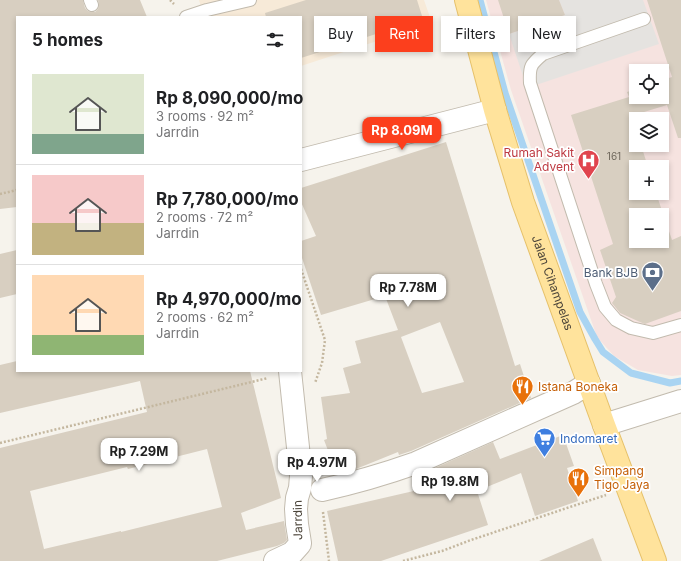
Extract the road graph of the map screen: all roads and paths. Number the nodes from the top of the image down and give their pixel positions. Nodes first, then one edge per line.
1 (250, 0) edge
2 (466, 0) edge
3 (189, 16) edge
4 (644, 19) dead end
5 (495, 110) junction
6 (302, 160) edge
7 (16, 190) edge
8 (0, 194) edge
9 (681, 325) edge
10 (290, 372) edge
11 (260, 379) dead end
12 (589, 383) junction
13 (681, 401) edge
14 (604, 425) junction
15 (0, 443) edge
16 (627, 486) junction
17 (322, 490) dead end
18 (275, 561) edge
19 (403, 561) edge
20 (655, 561) edge

1 - 3 lane
2 - 5 main road, Jalan Cihampelas
4 - 9 lane
5 - 6 street
5 - 12 main road, Jalan Cihampelas
7 - 8 path
10 - 18 street, Jarrdin
11 - 15 path
12 - 14 main road, Jalan Cihampelas
12 - 17 street
13 - 14 street
14 - 16 main road, Jalan Cihampelas
16 - 19 path
16 - 20 main road, Jalan Cihampelas

